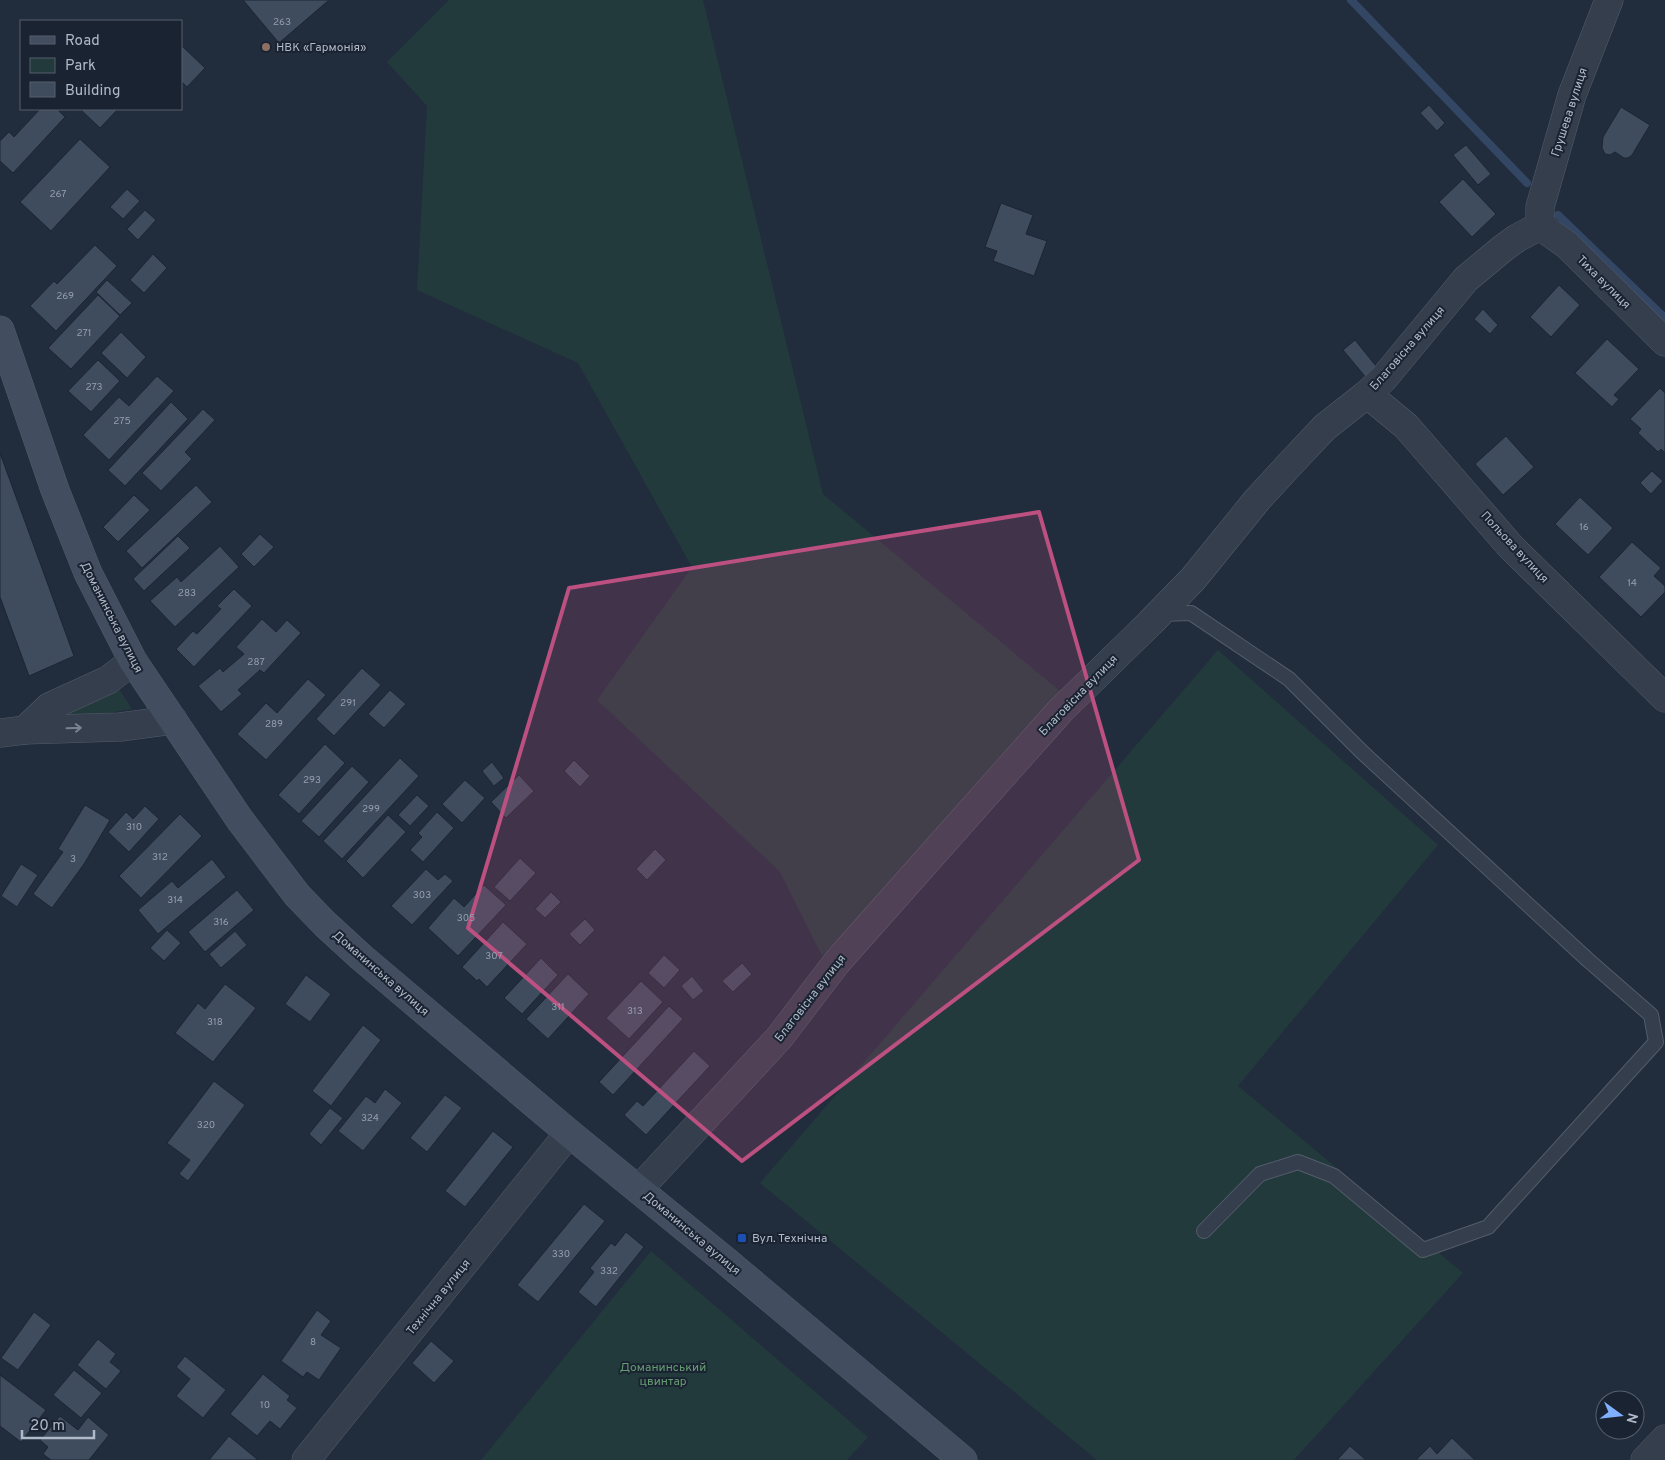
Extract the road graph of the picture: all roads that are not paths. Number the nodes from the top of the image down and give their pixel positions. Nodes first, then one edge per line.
1 (1609, 0) edge
2 (1540, 226) junction
3 (0, 330) edge
4 (1665, 342) edge
5 (1367, 394) junction
6 (1159, 614) junction
7 (133, 661) junction
8 (1665, 698) edge
9 (173, 720) junction
10 (13, 731) edge
11 (569, 1133) junction
12 (639, 1189) junction
13 (1204, 1231) dead end
14 (1665, 1439) edge
15 (306, 1460) edge
16 (963, 1460) edge
17 (1645, 1460) edge

1 - 2 street, Грушева вулиця
2 - 4 street, Тиха вулиця
2 - 5 street, Благовісна вулиця
3 - 7 main road, Доманинська вулиця
5 - 6 street, Благовісна вулиця
5 - 8 street, Польова вулиця
6 - 12 street, Благовісна вулиця
6 - 13 lane
7 - 9 main road, Доманинська вулиця
7 - 10 street
10 -> 9 street
9 - 11 main road, Доманинська вулиця
11 - 12 main road, Доманинська вулиця
11 - 15 street, Технічна вулиця
12 - 16 main road, Доманинська вулиця
14 - 17 street

